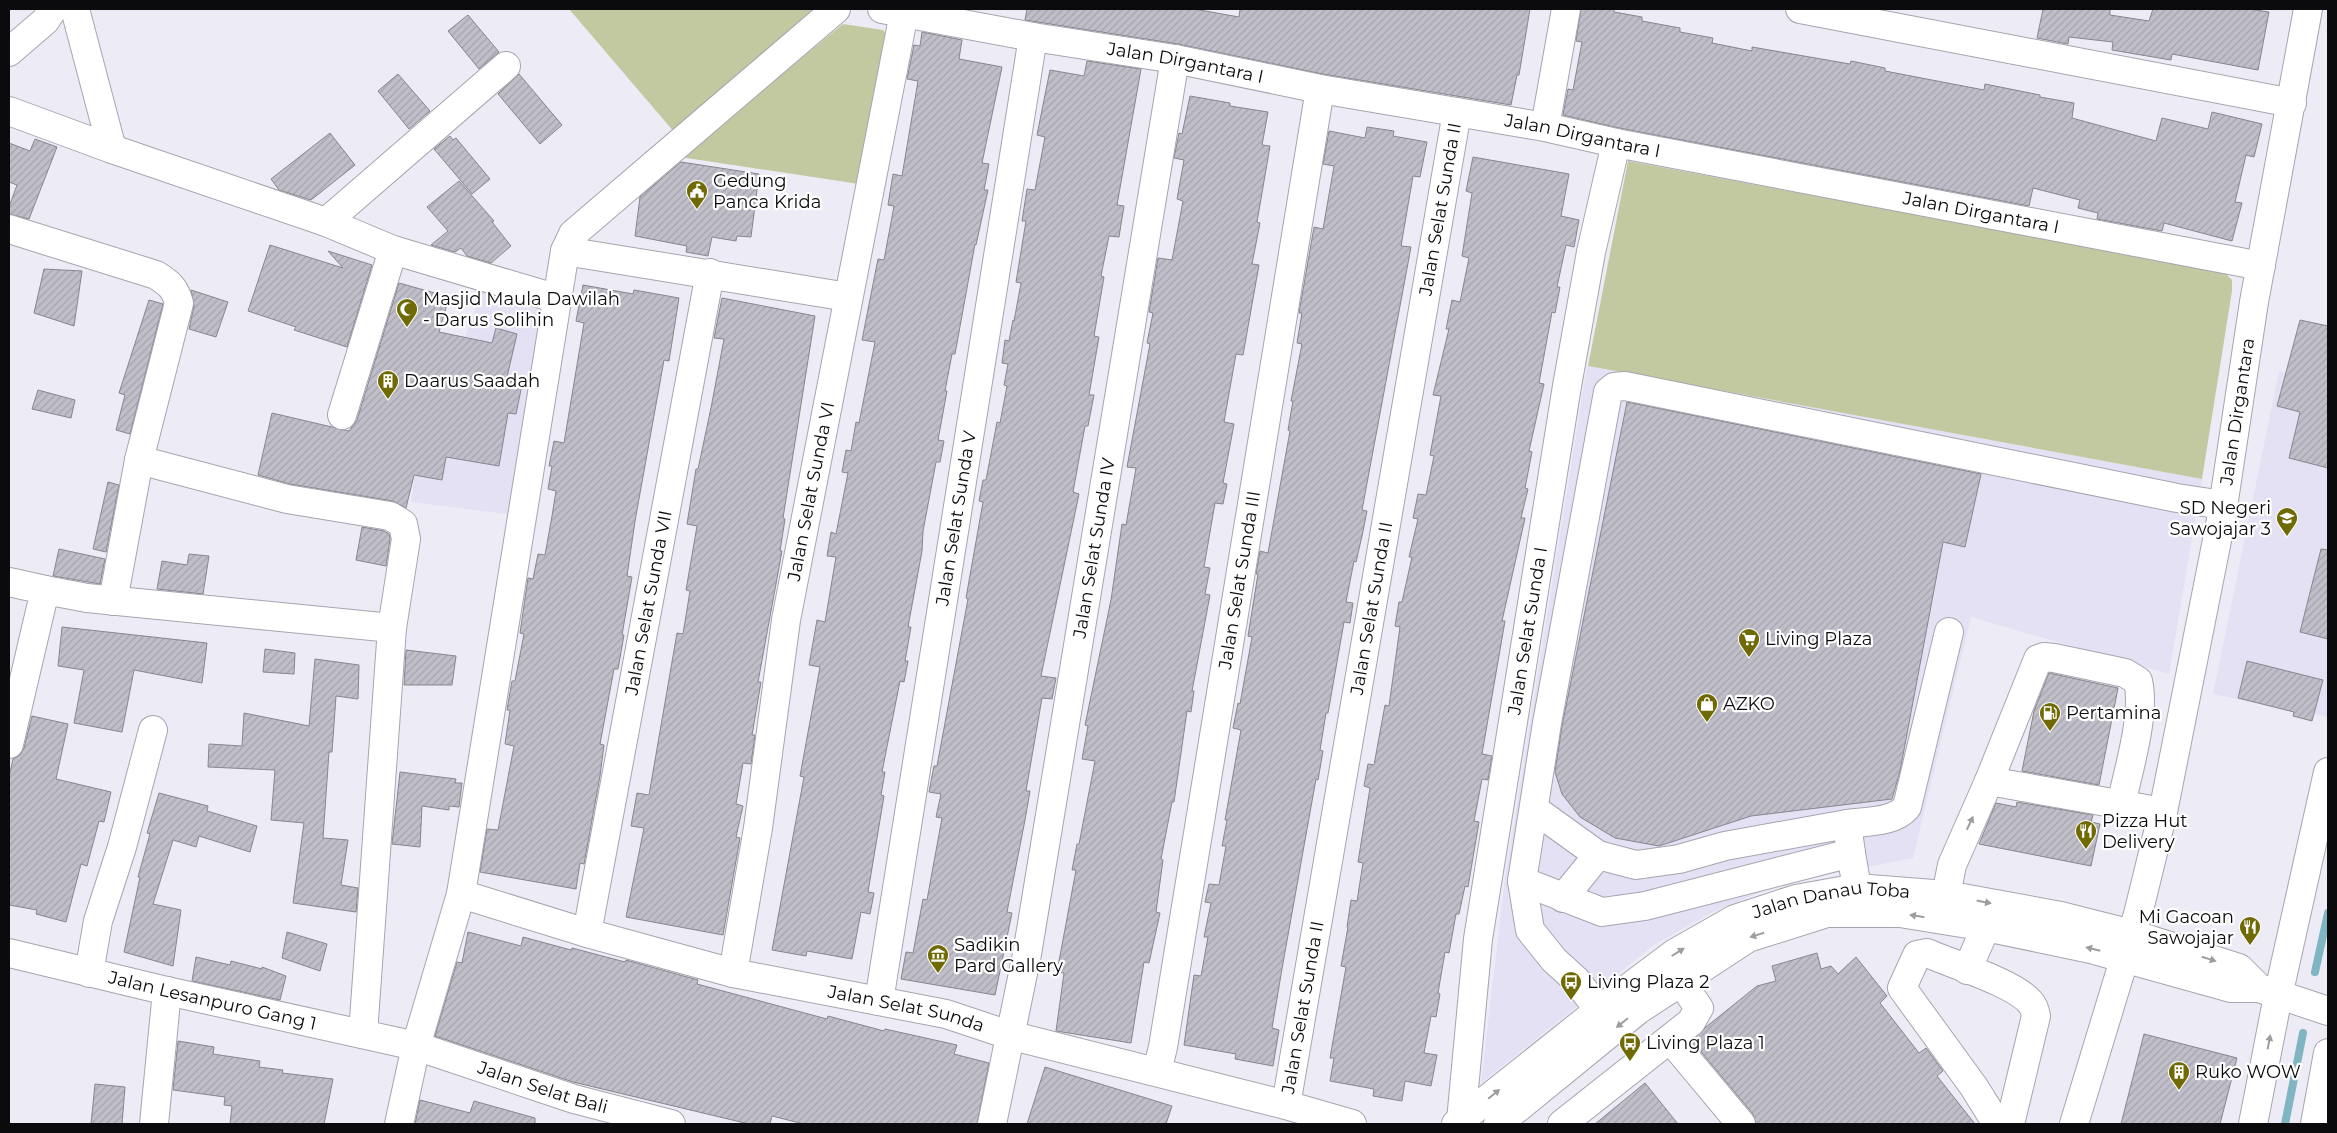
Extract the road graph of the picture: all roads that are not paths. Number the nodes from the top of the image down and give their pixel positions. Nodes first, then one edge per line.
1 (53, 9) edge
2 (75, 9) edge
3 (836, 9) edge
4 (1566, 9) edge
5 (1800, 9) edge
6 (2308, 9) edge
7 (893, 11) edge
8 (1034, 37) junction
9 (9, 52) edge
10 (1174, 59) junction
11 (506, 66) dead end
12 (1320, 89) junction
13 (2292, 103) junction
14 (9, 111) edge
15 (1457, 112) junction
16 (1545, 127) junction
17 (1616, 143) junction
18 (112, 149) junction
19 (326, 222) junction
20 (9, 229) edge
21 (393, 250) junction
22 (565, 251) junction
23 (2261, 266) junction
24 (710, 273) junction
25 (848, 297) junction
26 (558, 299) junction
27 (342, 415) dead end
28 (139, 460) junction
29 (2223, 505) junction
30 (9, 582) edge
31 (45, 590) junction
32 (113, 600) junction
33 (392, 628) junction
34 (1948, 632) dead end
35 (153, 730) dead end
36 (9, 744) edge
37 (2328, 772) edge
38 (1989, 781) junction
39 (2121, 805) junction
40 (1534, 809) junction
41 (2163, 812) junction
42 (1847, 824) junction
43 (1851, 853) junction
44 (1598, 855) junction
45 (1522, 881) junction
46 (1858, 888) junction
47 (460, 894) junction
48 (1946, 894) junction
49 (1563, 898) junction
50 (1986, 927) junction
51 (586, 933) junction
52 (2128, 946) junction
53 (9, 953) edge
54 (1967, 970) junction
55 (733, 973) junction
56 (90, 974) junction
57 (1681, 982) junction
58 (167, 991) junction
59 (2276, 994) junction
60 (878, 1001) junction
61 (1599, 1010) junction
62 (2328, 1012) edge
63 (363, 1034) junction
64 (1008, 1035) junction
65 (1670, 1039) junction
66 (416, 1046) junction
67 (2328, 1053) edge
68 (1157, 1071) junction
69 (1286, 1104) junction
70 (1458, 1123) edge
71 (154, 1124) edge
72 (399, 1124) edge
73 (671, 1124) edge
74 (992, 1124) edge
75 (1352, 1124) edge
76 (1498, 1124) edge
77 (1562, 1124) edge
78 (1741, 1124) edge
79 (1997, 1124) edge
80 (2010, 1124) edge
81 (2074, 1124) edge
82 (2253, 1124) edge
83 (2316, 1124) edge

1 - 9 street
2 - 18 street
3 - 22 street
4 - 16 street
5 - 13 street
6 - 13 street, Jalan Dirgantara
7 - 8 street, Jalan Dirgantara I
7 - 25 street, Jalan Selat Sunda VI
8 - 10 street, Jalan Dirgantara I
8 - 60 street, Jalan Selat Sunda V
10 - 12 street, Jalan Dirgantara I
10 - 64 street, Jalan Selat Sunda IV
11 - 19 street
12 - 15 street, Jalan Dirgantara I
12 - 68 street, Jalan Selat Sunda III
13 - 23 street, Jalan Dirgantara
14 - 18 street
15 - 16 street, Jalan Dirgantara I
15 - 69 street, Jalan Selat Sunda II
16 - 17 street, Jalan Dirgantara I
17 - 23 street, Jalan Dirgantara I
17 - 70 street, Jalan Selat Sunda I
18 - 19 street
19 - 21 street
20 - 28 street
21 - 26 street
21 - 27 street
22 - 24 street
22 - 26 street
23 - 29 street, Jalan Dirgantara
24 - 25 street
24 - 51 street, Jalan Selat Sunda VII
25 - 55 street, Jalan Selat Sunda VI
26 - 47 street
28 - 32 street
28 - 33 street
29 - 40 street
29 - 41 street, Jalan Dirgantara
30 - 31 street
31 - 32 street
31 - 36 street
32 - 33 street
33 - 63 street
34 - 42 street
35 - 56 street
37 - 59 street
38 - 39 street
38 - 39 street
48 -> 38 street
39 - 41 street
40 - 44 street
40 - 45 street
41 - 52 street, Jalan Dirgantara
42 - 43 street
42 - 44 street
43 - 46 street
43 - 49 street
44 - 49 street
45 - 49 street
45 - 61 street
46 - 48 street, Jalan Danau Toba
61 -> 46 street, Jalan Danau Toba
47 - 51 street, Jalan Selat Sunda
47 - 66 street
48 -> 52 street, Jalan Danau Toba
52 -> 50 street, Jalan Danau Toba
50 - 54 street
50 -> 57 street, Jalan Danau Toba
51 - 55 street, Jalan Selat Sunda
52 - 59 street, Jalan Danau Toba
52 - 81 street, Jalan Dirgantara
53 - 56 street, Jalan Lesanpuro Gang 1
54 - 79 street
54 - 80 street
55 - 60 street, Jalan Selat Sunda
56 - 58 street, Jalan Lesanpuro Gang 1
57 - 65 street
57 -> 76 street, Jalan Danau Toba
58 - 63 street, Jalan Lesanpuro Gang 1
58 - 71 street
59 - 62 street, Jalan Danau Toba
82 -> 59 street
60 - 64 street, Jalan Selat Sunda
70 -> 61 street, Jalan Danau Toba
63 - 66 street, Jalan Lesanpuro Gang 1
64 - 68 street, Jalan Selat Sunda
64 - 74 street, Jalan Selat Sunda IV
65 - 77 street
65 - 78 street
66 - 72 street
66 - 73 street, Jalan Selat Bali
67 - 83 street
68 - 69 street, Jalan Selat Sunda
69 - 75 street, Jalan Selat Sunda

